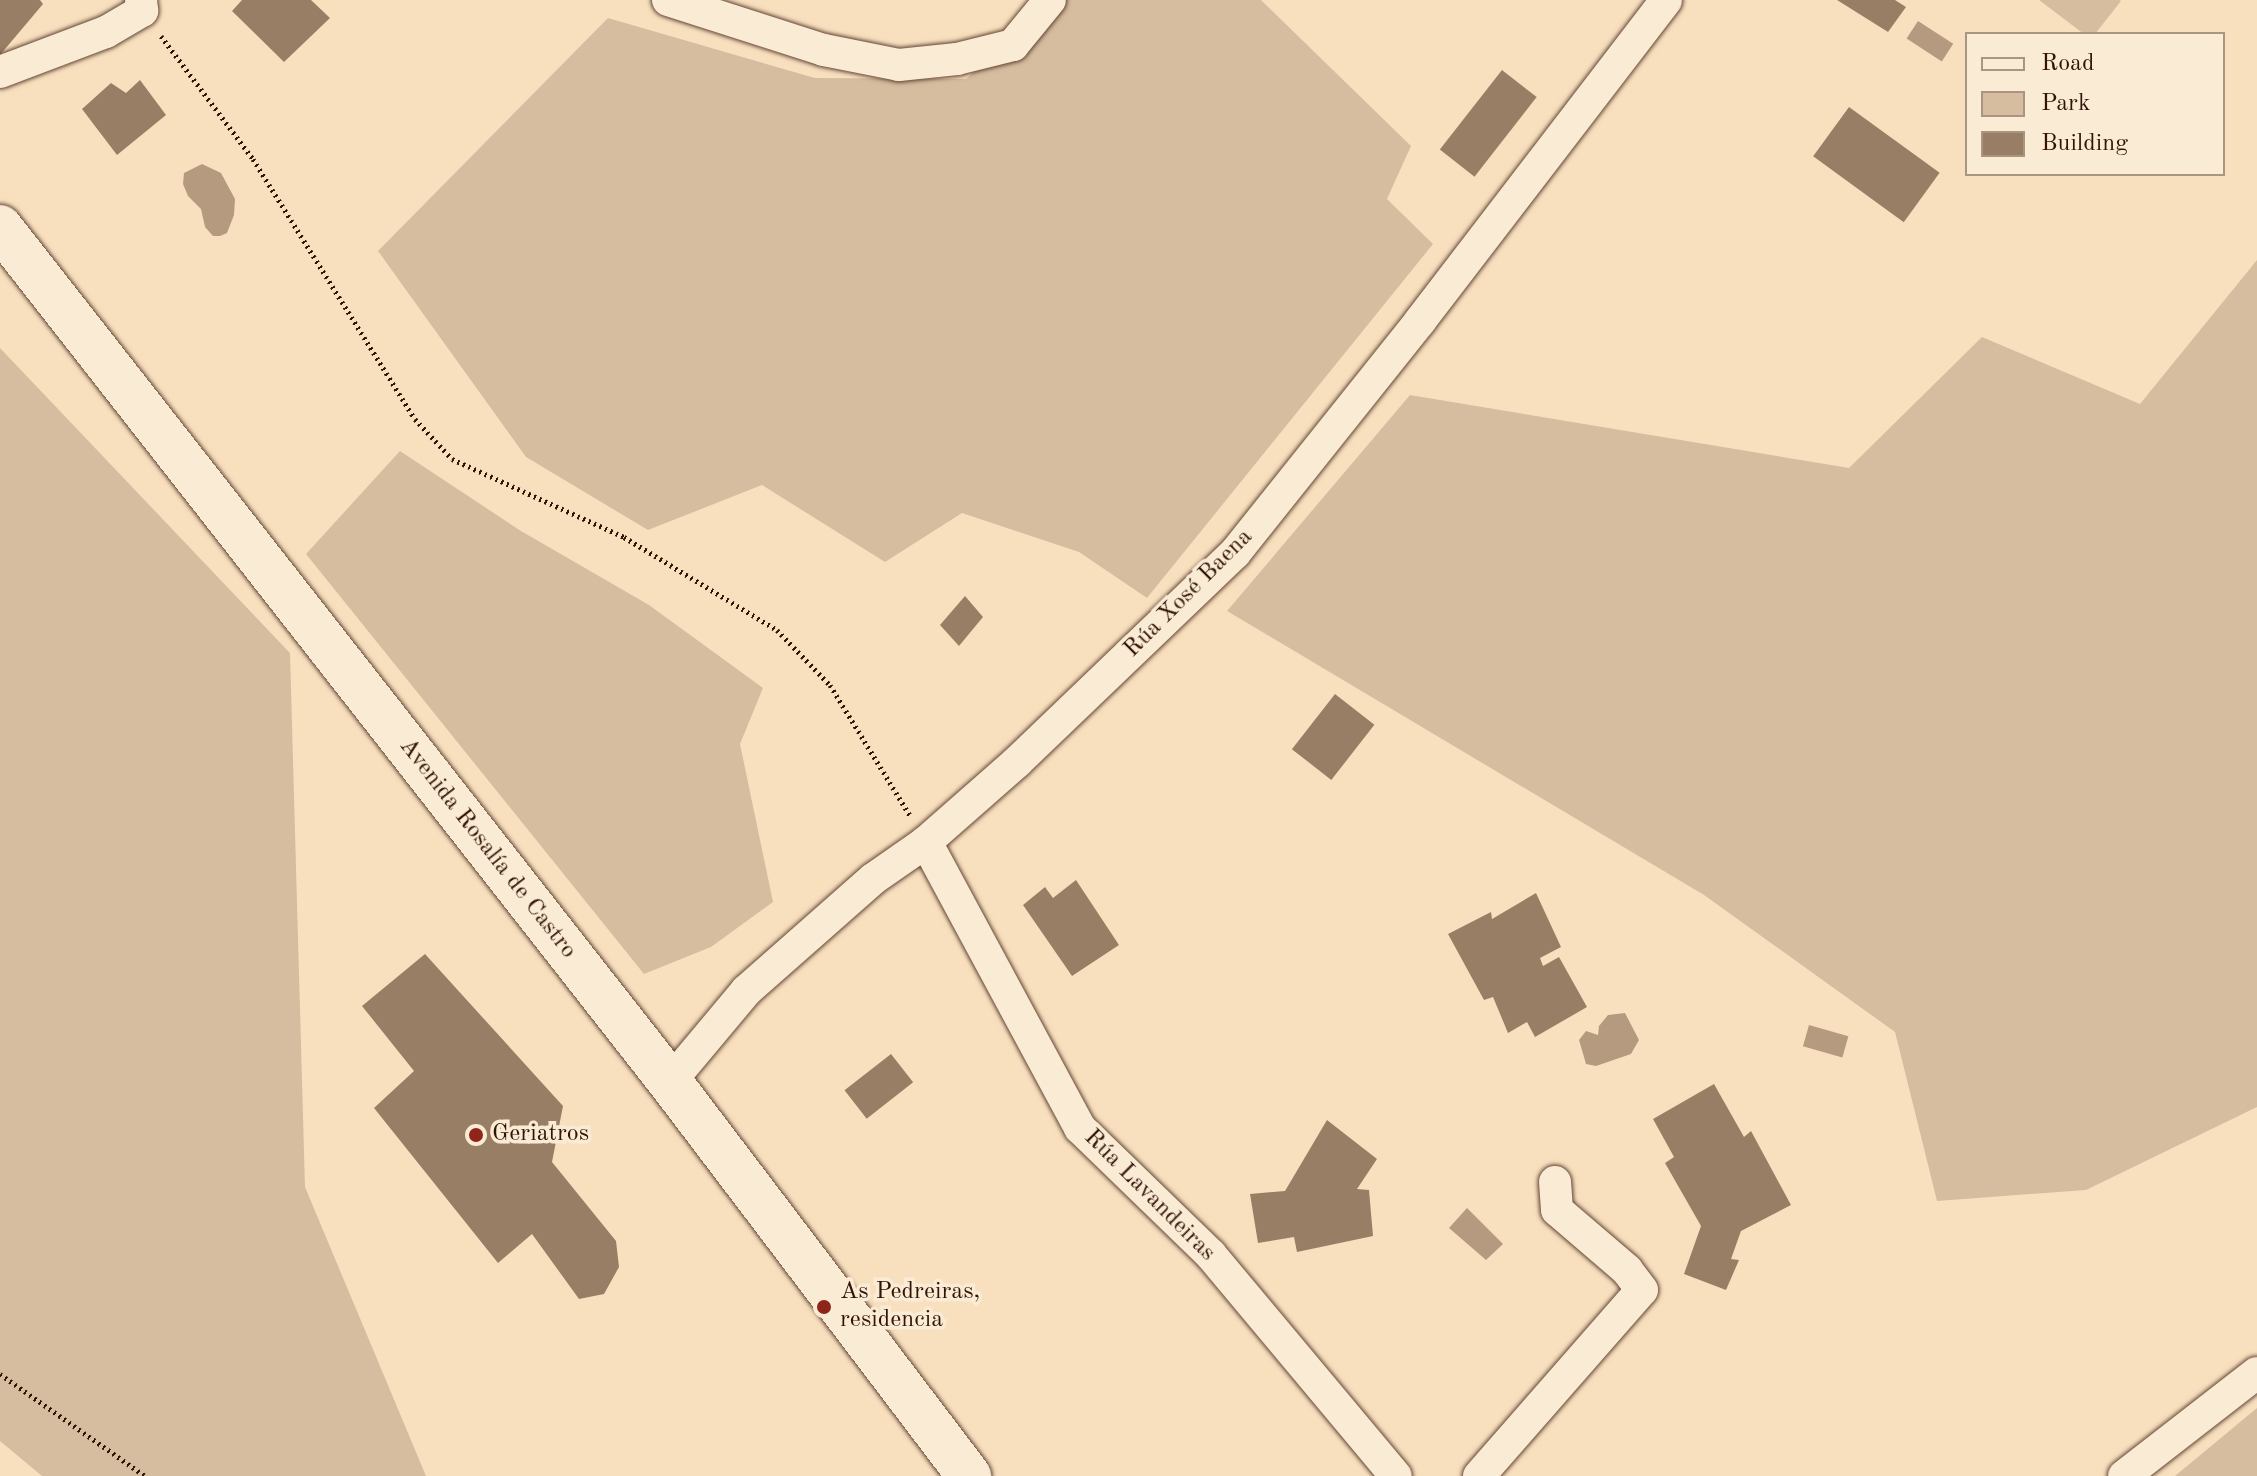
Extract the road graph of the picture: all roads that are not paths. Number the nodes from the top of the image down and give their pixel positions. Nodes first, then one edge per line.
1 (668, 0) edge
2 (1050, 0) edge
3 (1666, 0) edge
4 (141, 6) edge
5 (0, 72) edge
6 (0, 227) edge
7 (926, 842) junction
8 (670, 1082) junction
9 (1555, 1182) dead end
10 (2257, 1373) edge
11 (969, 1476) edge
12 (1396, 1476) edge
13 (1479, 1476) edge
14 (2124, 1476) edge

1 - 2 street
3 - 7 street, Rúa Xosé Baena
4 - 5 street
6 - 8 street, Avenida Rosalía de Castro
7 - 8 street, Rúa Xosé Baena
7 - 12 street, Rúa Lavandeiras
8 - 11 street, Avenida Rosalía de Castro
9 - 13 street
10 - 14 street

